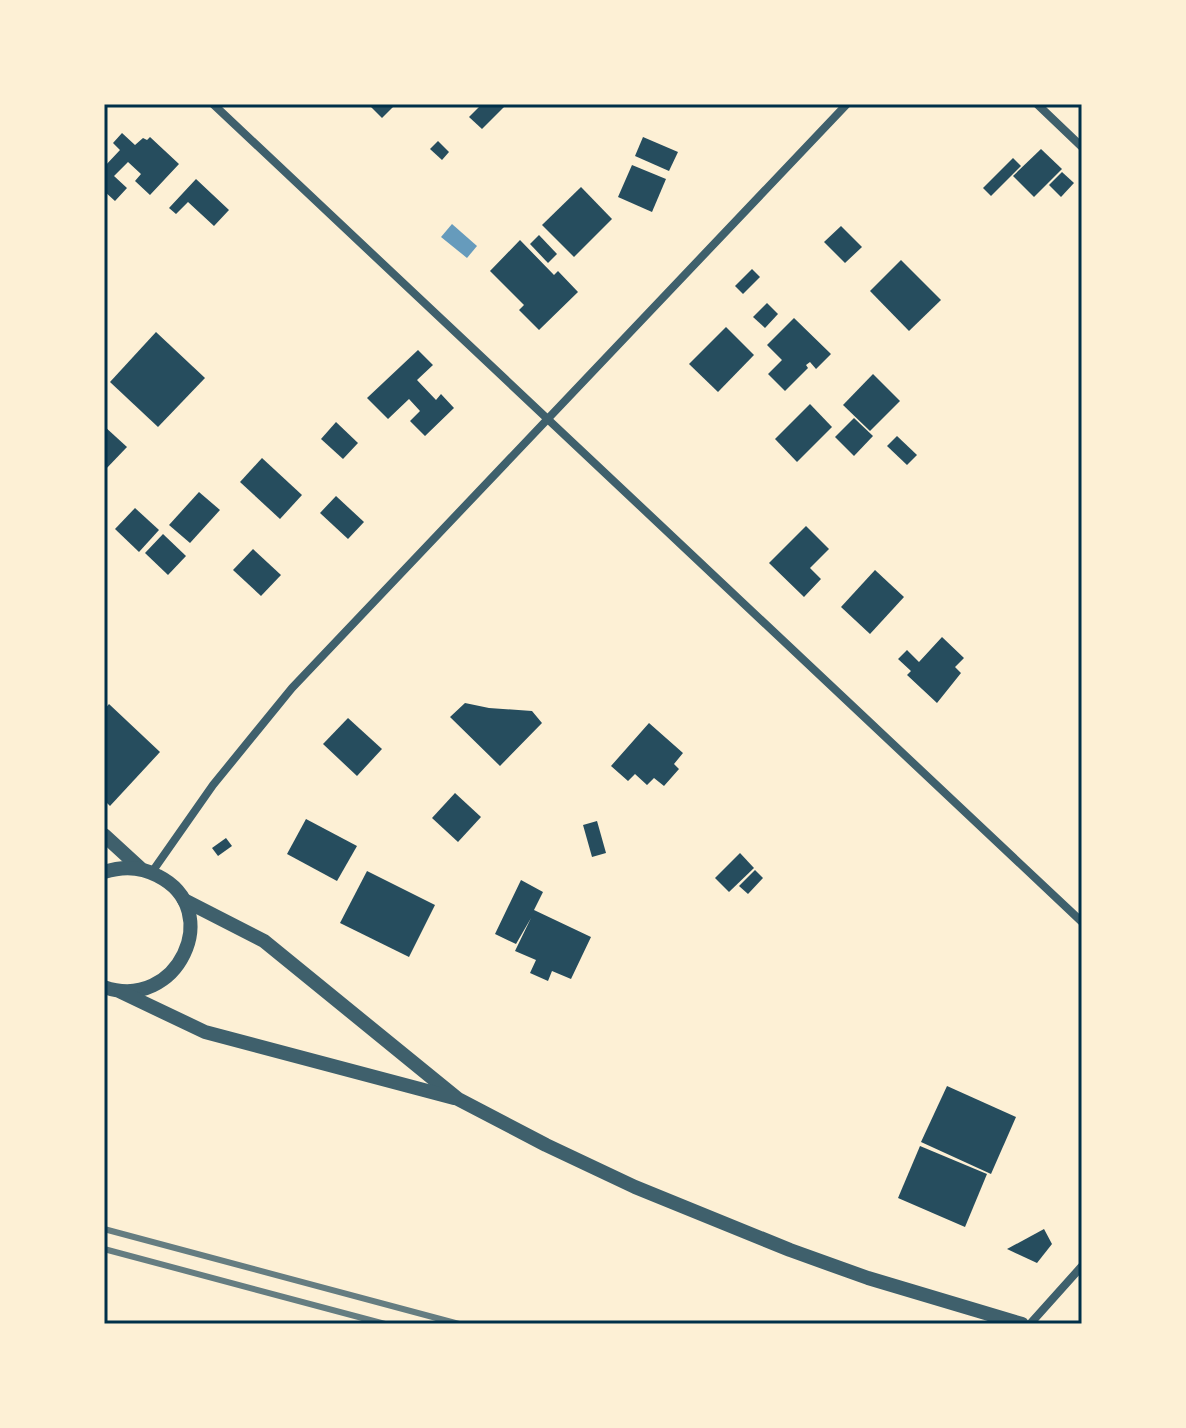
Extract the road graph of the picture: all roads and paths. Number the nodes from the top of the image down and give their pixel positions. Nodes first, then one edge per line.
1 (213, 104) edge
2 (847, 104) edge
3 (1037, 104) edge
4 (1082, 147) edge
5 (549, 420) junction
6 (104, 835) edge
7 (146, 870) junction
8 (104, 872) edge
9 (184, 900) junction
10 (1082, 922) edge
11 (105, 988) edge
12 (121, 992) junction
13 (458, 1099) junction
14 (1082, 1266) edge
15 (1022, 1324) edge
16 (1030, 1324) edge

1 - 5 street
2 - 5 street
3 - 4 street
5 - 7 street
5 - 10 street
6 - 7 street
7 - 8 street
7 - 9 street
9 - 12 street
9 - 13 street
11 - 12 street
12 - 13 street
13 - 15 street
14 - 16 street

